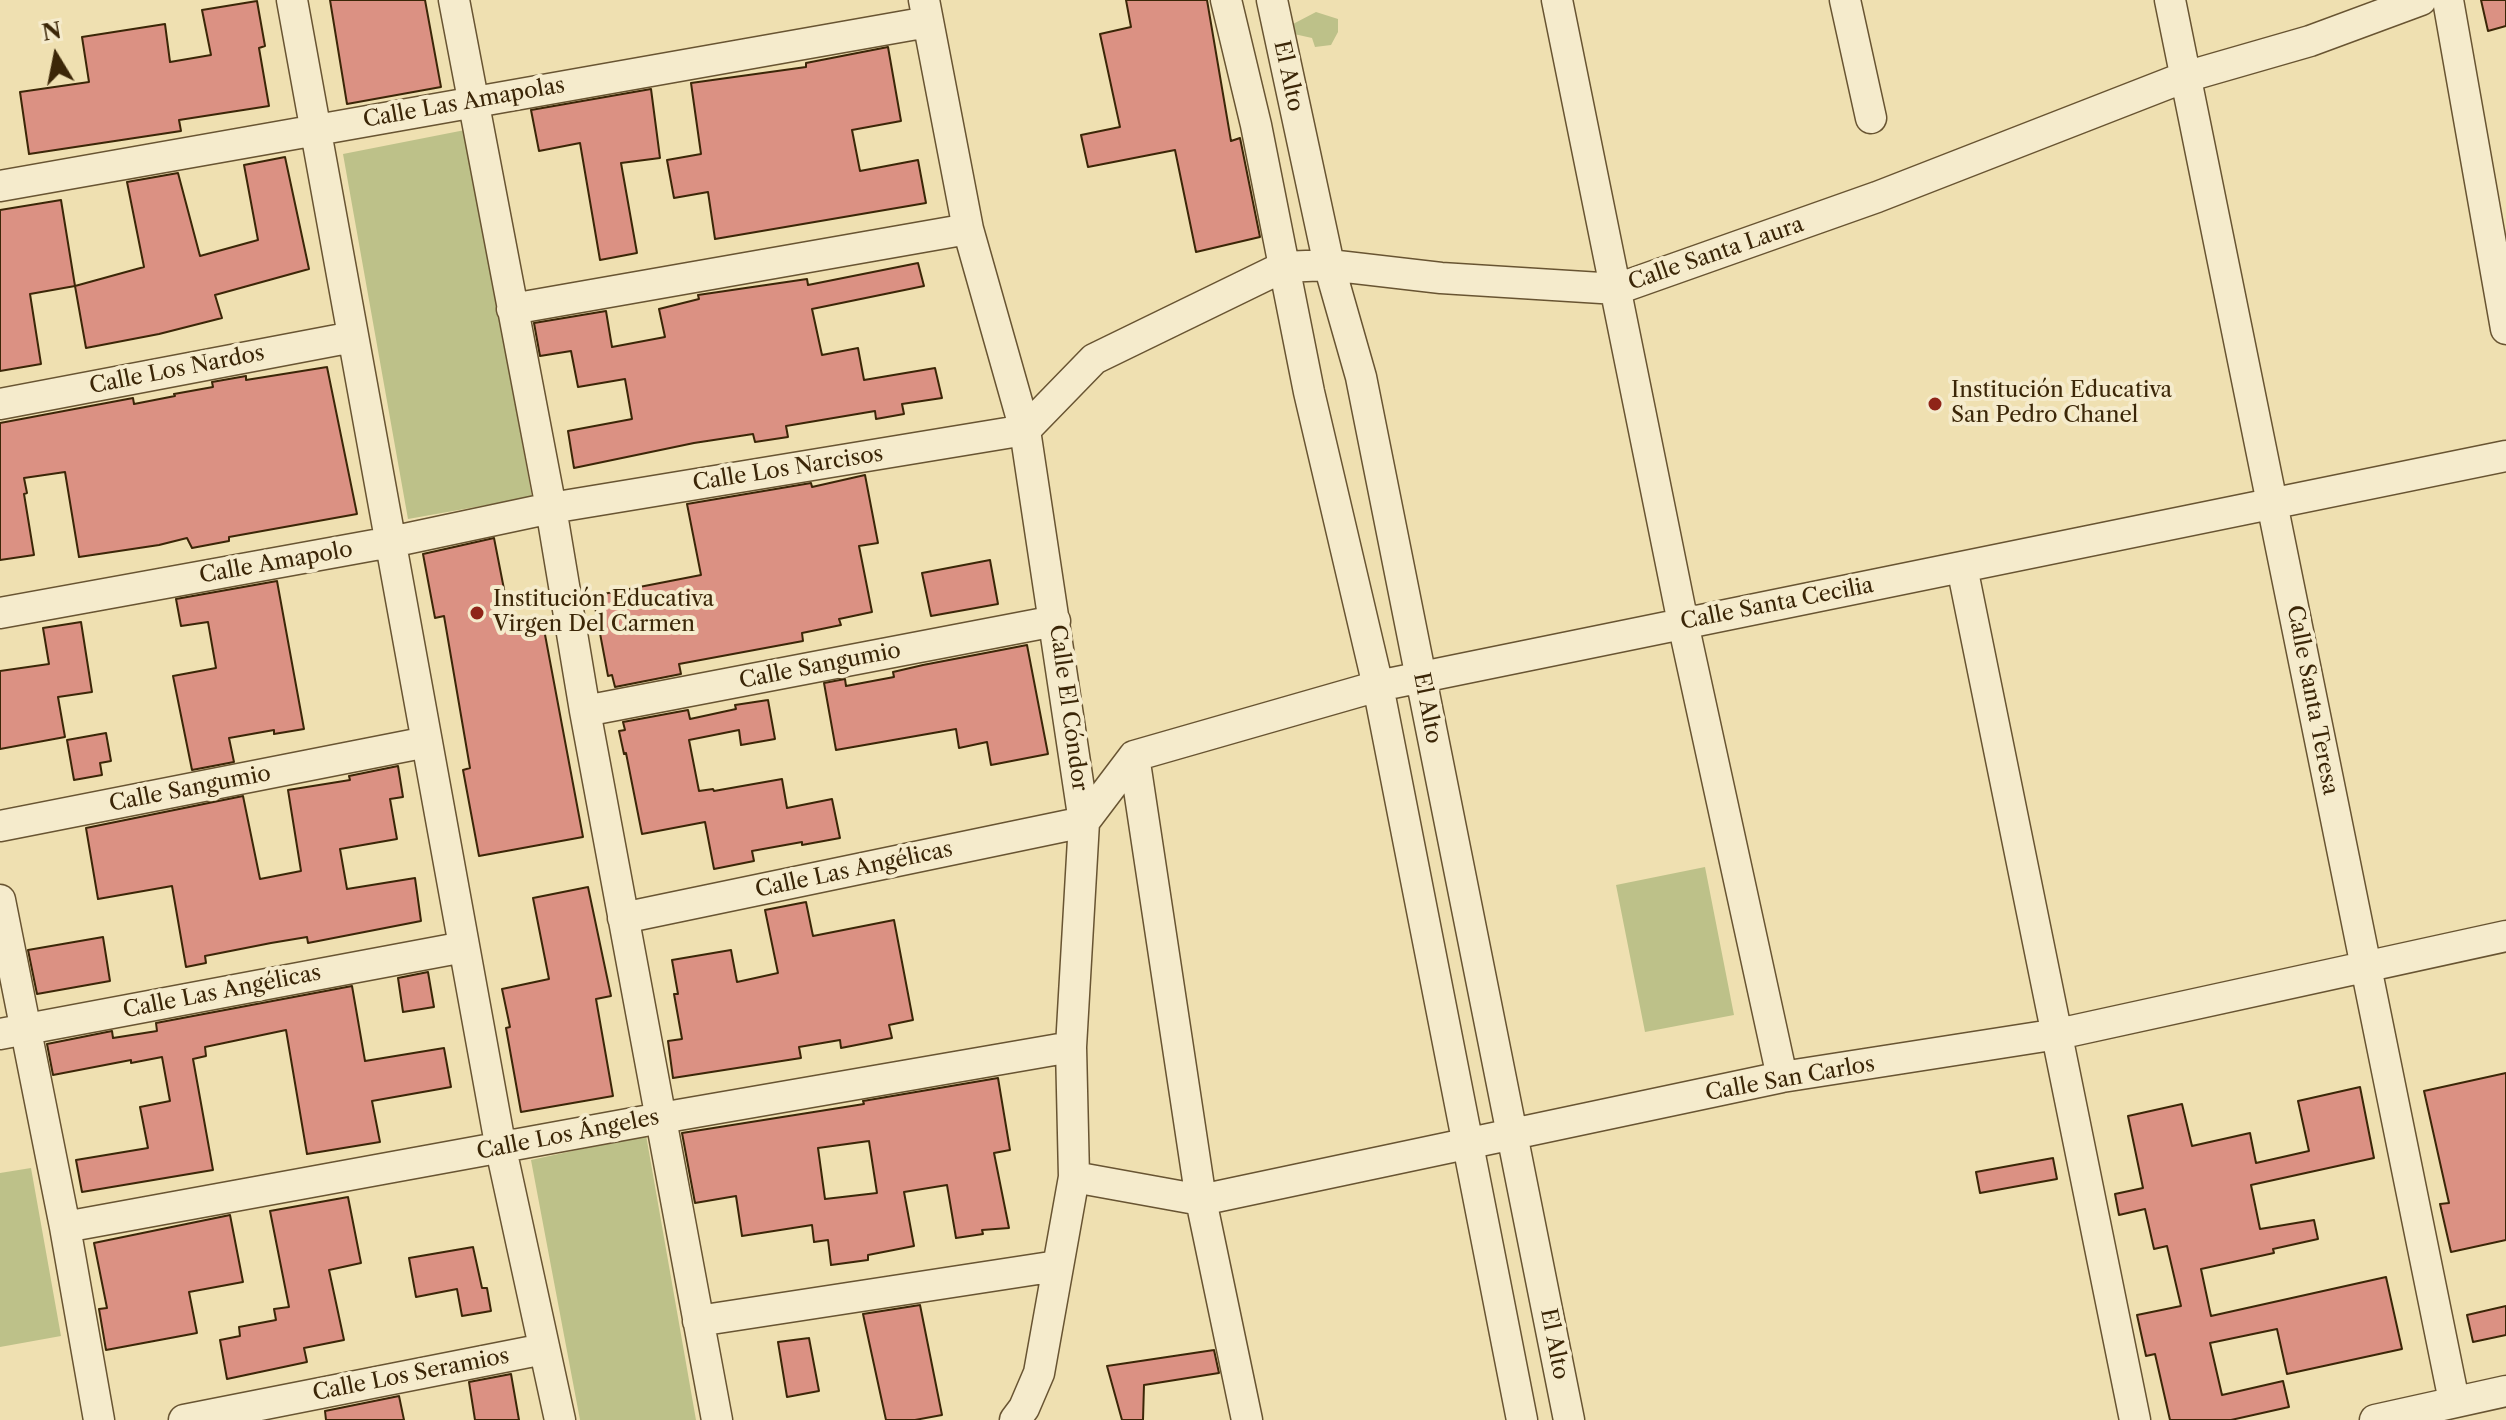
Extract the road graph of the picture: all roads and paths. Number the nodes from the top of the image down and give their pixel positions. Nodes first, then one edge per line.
1 (292, 0) edge
2 (454, 0) edge
3 (1226, 0) edge
4 (1272, 0) edge
5 (1557, 0) edge
6 (1845, 0) edge
7 (2170, 0) edge
8 (2421, 0) edge
9 (2448, 0) edge
10 (926, 11) edge
11 (2185, 77) junction
12 (472, 101) junction
13 (1871, 118) dead end
14 (316, 129) junction
15 (0, 186) edge
16 (968, 229) junction
17 (1329, 265) junction
18 (1283, 267) junction
19 (1617, 289) junction
20 (512, 309) junction
21 (2506, 329) edge
22 (353, 337) junction
23 (0, 404) edge
24 (1025, 430) junction
25 (2506, 456) edge
26 (2272, 504) junction
27 (551, 508) junction
28 (391, 542) junction
29 (1962, 567) junction
30 (0, 613) edge
31 (1055, 621) junction
32 (1683, 623) junction
33 (1421, 677) junction
34 (1378, 686) junction
35 (585, 711) junction
36 (427, 742) junction
37 (1134, 756) junction
38 (1084, 822) junction
39 (0, 826) edge
40 (0, 900) edge
41 (623, 918) junction
42 (2506, 936) edge
43 (464, 947) junction
44 (2366, 968) junction
45 (13, 1032) edge
46 (2058, 1034) junction
47 (1071, 1047) junction
48 (1782, 1077) junction
49 (661, 1118) junction
50 (1512, 1136) junction
51 (1468, 1145) junction
52 (501, 1149) junction
53 (1074, 1177) junction
54 (1201, 1200) junction
55 (65, 1227) junction
56 (1057, 1266) junction
57 (698, 1321) junction
58 (544, 1349) junction
59 (2506, 1391) edge
60 (2454, 1401) junction
61 (99, 1420) edge
62 (184, 1420) edge
63 (560, 1420) edge
64 (717, 1420) edge
65 (1015, 1420) edge
66 (1247, 1420) edge
67 (1522, 1420) edge
68 (1569, 1420) edge
69 (2135, 1420) edge
70 (2375, 1420) edge

1 - 14 street
2 - 12 street
3 - 18 street, El Alto
4 - 17 street, El Alto
5 - 19 street
6 - 13 street
7 - 11 street, Calle Santa Teresa
8 - 11 street, Calle Santa Laura
9 - 21 street
10 - 12 street, Calle Las Amapolas
10 - 16 street, Calle El Cóndor
11 - 19 street, Calle Santa Laura
11 - 26 street, Calle Santa Teresa
12 - 14 street, Calle Las Amapolas
12 - 20 street
14 - 15 street, Calle Las Amapolas
14 - 22 street
16 - 20 street
16 - 24 street, Calle El Cóndor
17 - 18 street, Calle Santa Laura
17 - 19 street, Calle Santa Laura
17 - 33 street, El Alto
18 - 24 street, Calle Santa Laura
18 - 34 street, El Alto
19 - 32 street
20 - 27 street
22 - 23 street, Calle Los Nardos
22 - 28 street
24 - 27 street, Calle Los Narcisos
24 - 31 street, Calle El Cóndor
25 - 26 street, Calle Santa Cecilia
26 - 29 street, Calle Santa Cecilia
26 - 44 street, Calle Santa Teresa
27 - 28 street, Calle Amapolo
27 - 35 street
28 - 30 street, Calle Amapolo
28 - 36 street
29 - 32 street, Calle Santa Cecilia
29 - 46 street
31 - 35 street, Calle Sangumio
31 - 38 street, Calle El Cóndor
32 - 33 street, Calle Santa Cecilia
32 - 48 street
33 - 34 street, Calle Santa Cecilia
33 - 50 street, El Alto
34 - 37 street, Calle Santa Cecilia
34 - 51 street, El Alto
35 - 41 street
36 - 39 street, Calle Sangumio
36 - 43 street
37 - 38 street
37 - 54 street
38 - 41 street, Calle Las Angélicas
38 - 47 street, Calle El Cóndor
40 - 45 street
41 - 49 street
42 - 44 street, Calle San Carlos
43 - 45 street, Calle Las Angélicas
43 - 52 street
44 - 46 street, Calle San Carlos
44 - 60 street, Calle Santa Teresa
45 - 55 street
46 - 48 street, Calle San Carlos
46 - 69 street
47 - 49 street, Calle Los Ángeles
47 - 53 street, Calle El Cóndor
48 - 50 street, Calle San Carlos
49 - 52 street, Calle Los Ángeles
49 - 57 street
50 - 51 street, Calle San Carlos
50 - 68 street, El Alto
51 - 54 street, Calle San Carlos
51 - 67 street, El Alto
52 - 55 street, Calle Los Ángeles
52 - 58 street
53 - 54 street, Calle San Carlos
53 - 56 street, Calle El Cóndor
54 - 66 street
55 - 61 street
56 - 57 street
56 - 65 street, Calle El Cóndor
57 - 64 street
58 - 62 street, Calle Los Seramios
58 - 63 street
59 - 60 street
60 - 70 street

